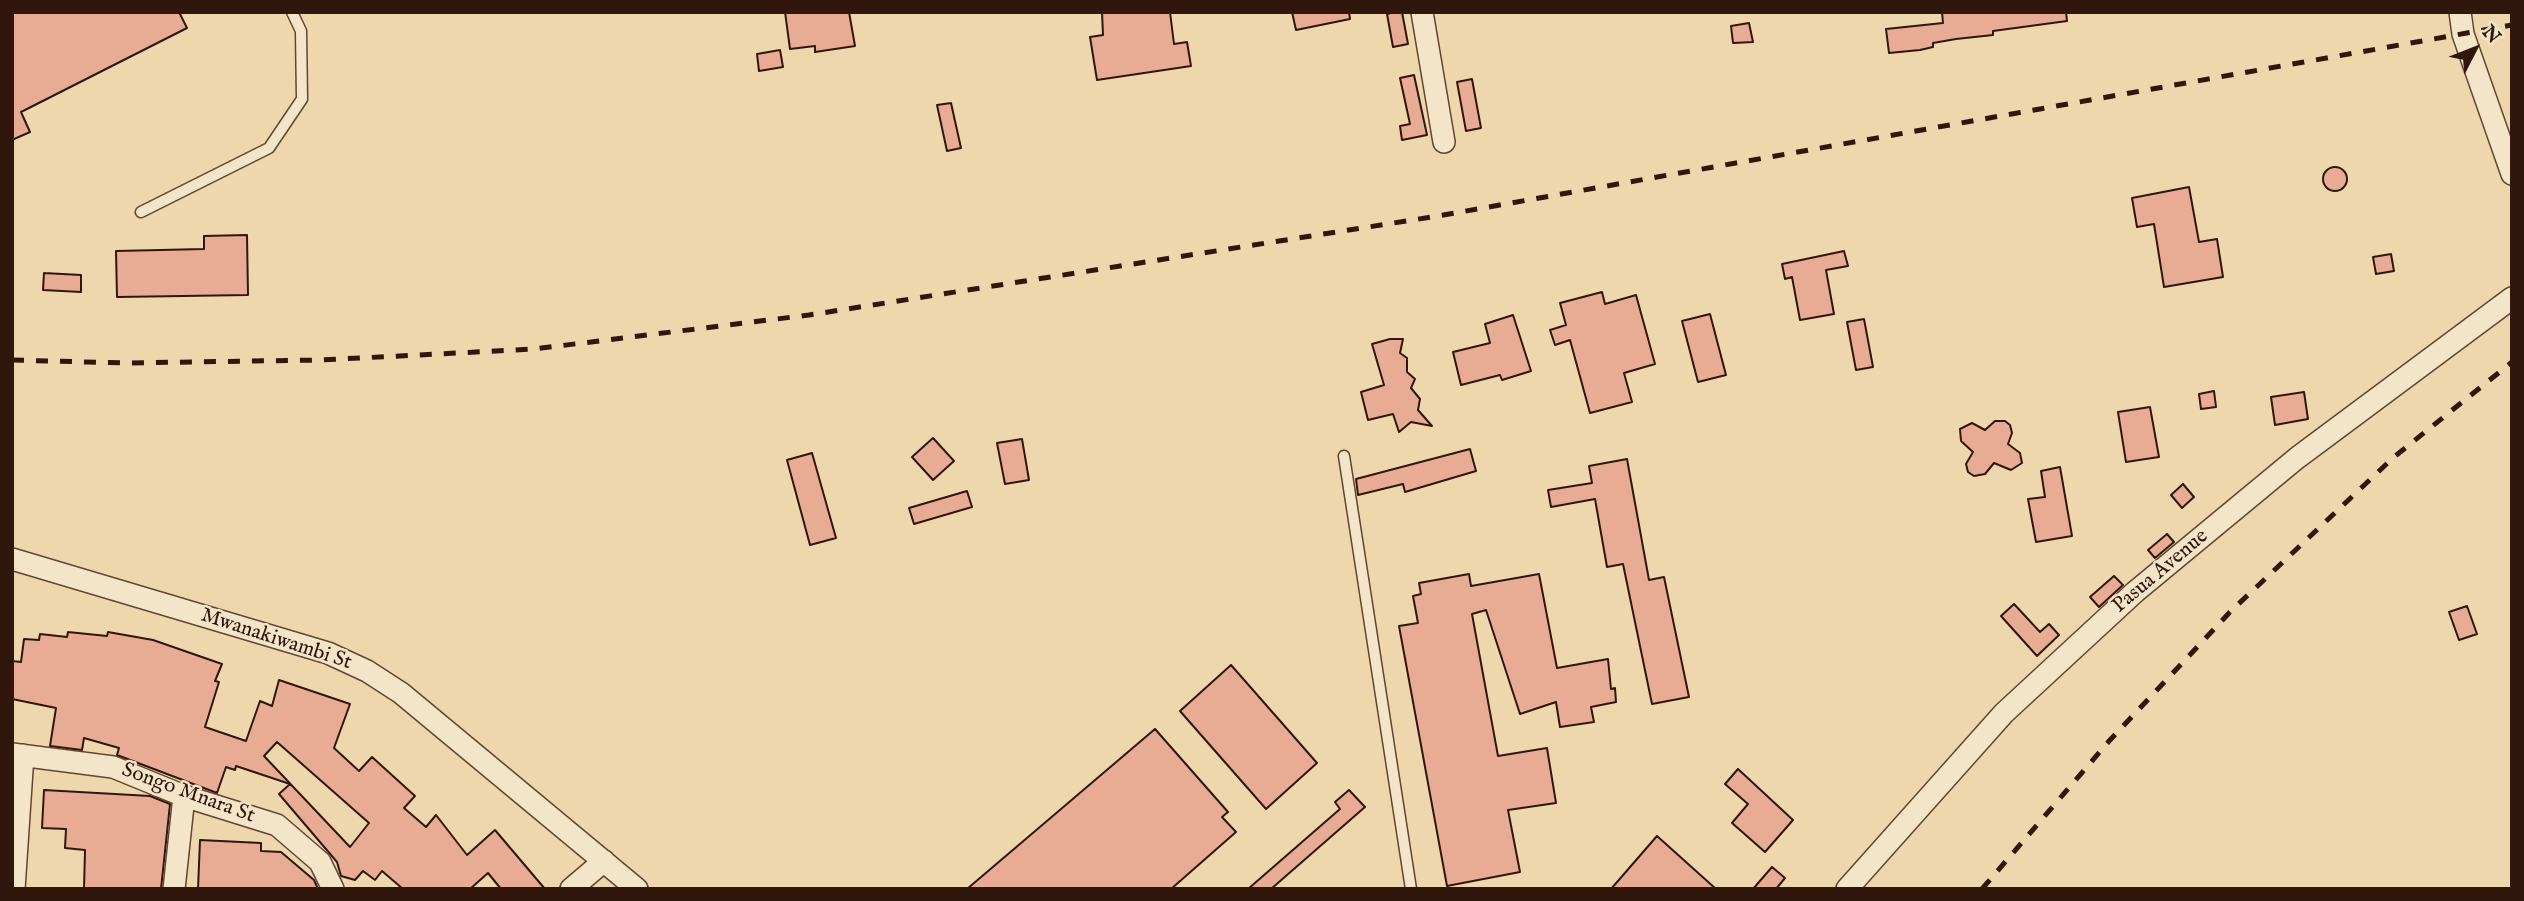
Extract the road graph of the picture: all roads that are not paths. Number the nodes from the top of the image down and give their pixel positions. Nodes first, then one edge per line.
1 (292, 12) edge
2 (1422, 12) edge
3 (2460, 12) edge
4 (1444, 142) dead end
5 (2512, 174) edge
6 (141, 212) dead end
7 (2512, 298) edge
8 (1344, 456) dead end
9 (12, 559) edge
10 (18, 755) edge
11 (184, 796) junction
12 (604, 861) junction
13 (14, 889) edge
14 (174, 889) edge
15 (333, 889) edge
16 (571, 889) edge
17 (637, 889) edge
18 (1411, 889) edge
19 (1847, 889) edge

1 - 6 lane
2 - 4 street
3 - 5 street
7 - 19 street, Pasua Avenue
8 - 18 lane
9 - 12 street, Mwanakiwambi St
10 - 11 street, Songo Mnara St
10 - 13 street
11 - 14 street
11 - 15 street, Songo Mnara St
12 - 16 street
12 - 17 street, Mwanakiwambi St

